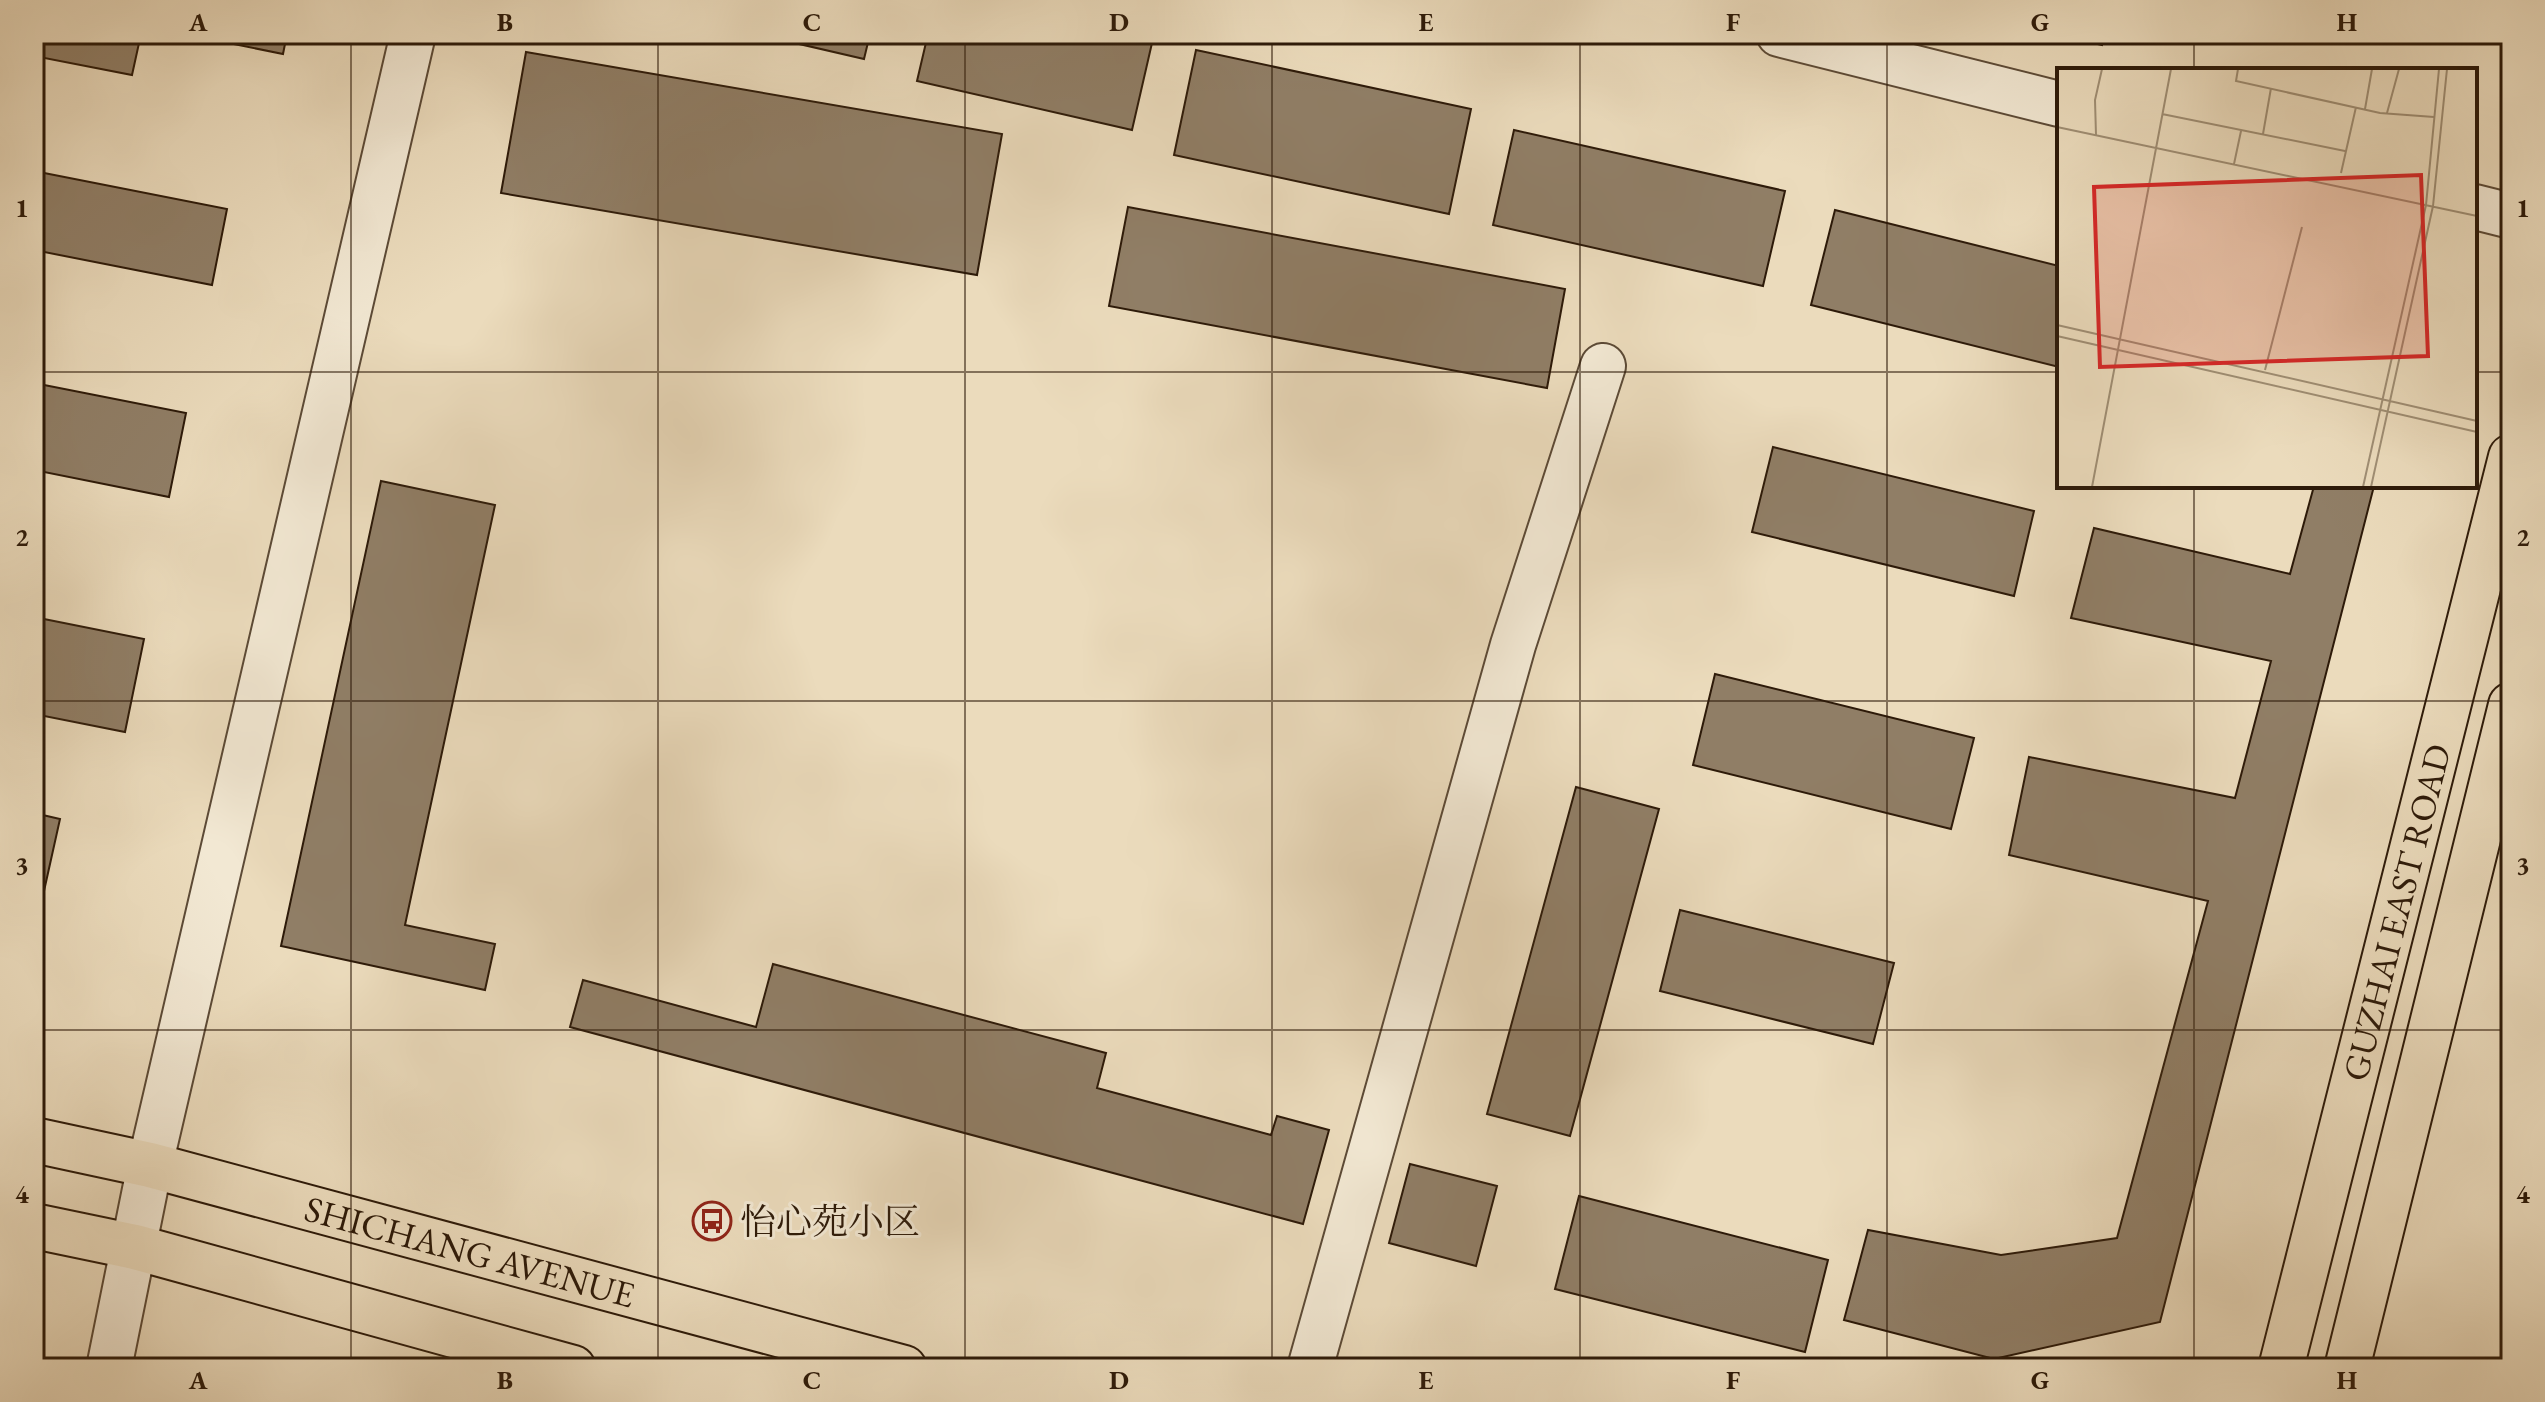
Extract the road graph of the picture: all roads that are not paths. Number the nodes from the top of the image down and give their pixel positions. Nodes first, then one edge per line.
1 (413, 34) edge
2 (1779, 34) edge
3 (2057, 104) edge
4 (2477, 208) edge
5 (2511, 216) edge
6 (1603, 366) dead end
7 (2511, 457) edge
8 (2511, 705) edge
9 (34, 1140) edge
10 (150, 1165) junction
11 (34, 1226) edge
12 (135, 1247) junction
13 (109, 1368) edge
14 (573, 1368) edge
15 (904, 1368) edge
16 (1310, 1368) edge
17 (2281, 1368) edge
18 (2347, 1368) edge

1 - 10 street
2 - 3 street
4 - 5 street
6 - 16 street
7 - 17 main road, GUZHAI EAST ROAD
8 - 18 main road, GUZHAI EAST ROAD
9 - 10 main road, SHICHANG AVENUE
10 - 12 street
10 - 15 main road, SHICHANG AVENUE
11 - 12 main road
12 - 13 street
12 - 14 main road

